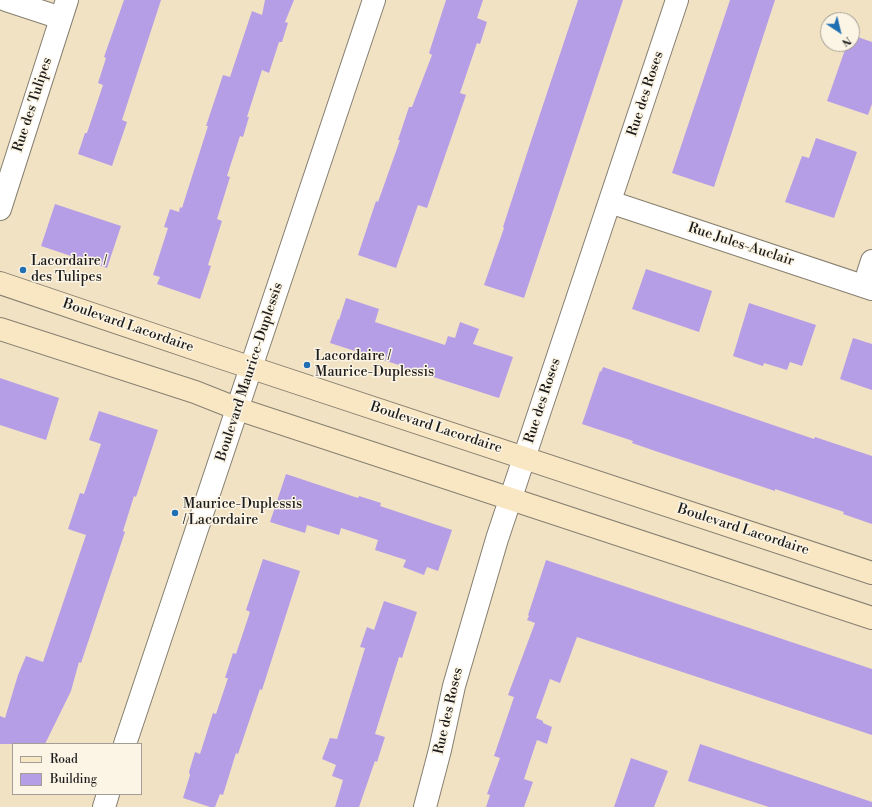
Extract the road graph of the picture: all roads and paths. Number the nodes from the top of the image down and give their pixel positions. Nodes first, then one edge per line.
1 (6, 0) edge
2 (374, 0) edge
3 (677, 0) edge
4 (64, 9) edge
5 (610, 202) junction
6 (0, 209) edge
7 (872, 261) edge
8 (0, 282) edge
9 (868, 287) edge
10 (0, 328) edge
11 (252, 368) junction
12 (238, 408) junction
13 (525, 458) junction
14 (510, 499) junction
15 (872, 573) edge
16 (872, 618) edge
17 (125, 743) edge
18 (108, 795) edge
19 (104, 807) edge
20 (425, 807) edge

1 - 4 street
2 - 11 street, Boulevard Maurice-Duplessis
3 - 5 street, Rue des Roses
4 - 6 street, Rue des Tulipes
5 - 9 street, Rue Jules-Auclair
5 - 13 street, Rue des Roses
7 - 9 street
8 - 11 main road, Boulevard Lacordaire
10 - 12 main road
11 - 12 street, Boulevard Maurice-Duplessis
11 - 13 main road, Boulevard Lacordaire
12 - 14 main road
12 - 17 street, Boulevard Maurice-Duplessis
13 - 14 street, Rue des Roses
13 - 15 main road, Boulevard Lacordaire
14 - 16 main road
14 - 20 street, Rue des Roses
18 - 19 street

